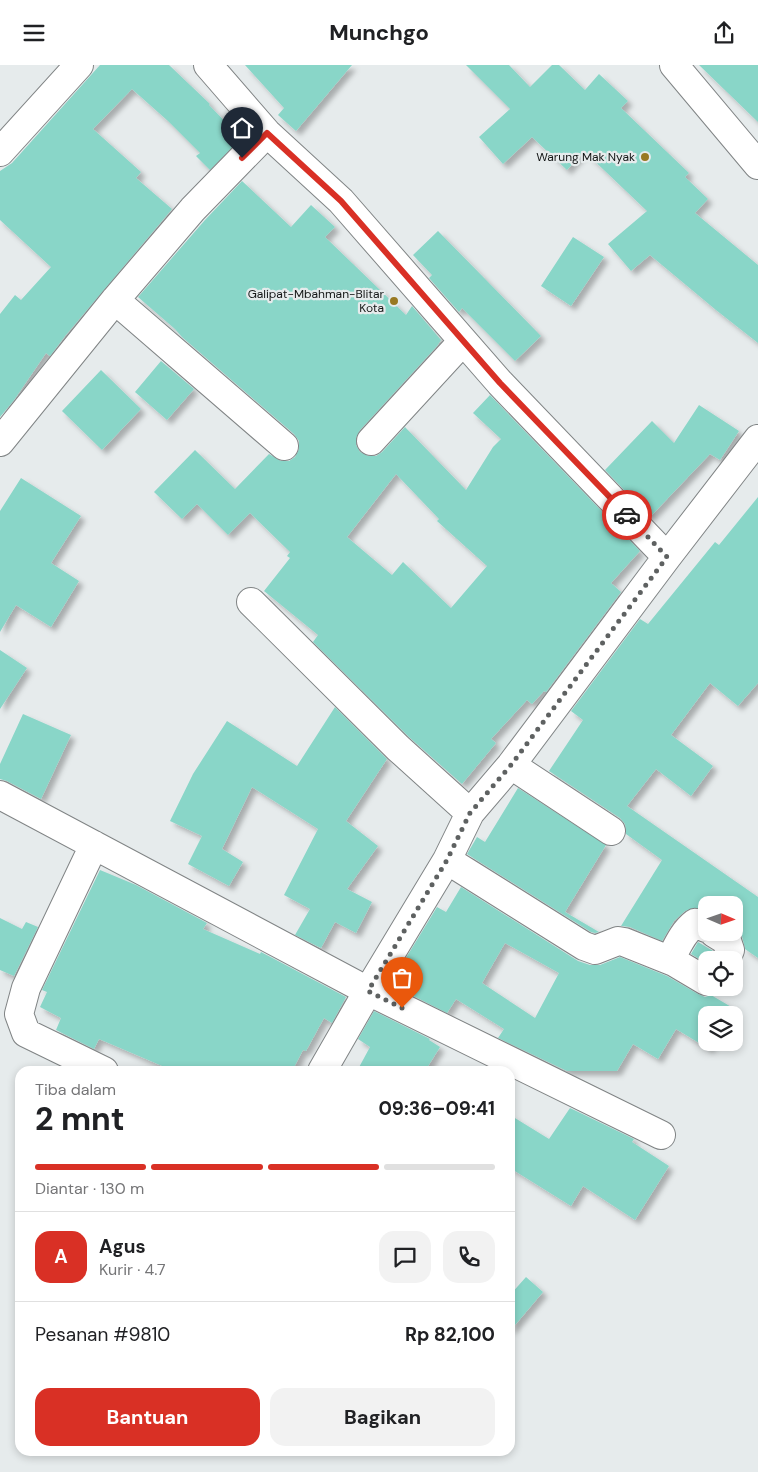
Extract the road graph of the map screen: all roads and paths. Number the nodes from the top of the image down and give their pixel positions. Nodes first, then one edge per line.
1 (79, 65) edge
2 (208, 65) edge
3 (674, 65) edge
4 (267, 133) junction
5 (0, 151) edge
6 (758, 165) edge
7 (115, 300) junction
8 (463, 341) junction
9 (1, 438) edge
10 (758, 439) edge
11 (371, 441) dead end
12 (284, 446) dead end
13 (667, 557) junction
14 (251, 602) dead end
15 (511, 765) junction
16 (0, 795) edge
17 (470, 813) junction
18 (611, 831) dead end
19 (94, 845) junction
20 (447, 860) junction
21 (698, 924) edge
22 (670, 960) junction
23 (698, 976) edge
24 (368, 991) junction
25 (94, 1066) edge
26 (325, 1066) edge
27 (661, 1135) dead end

1 - 5 street
2 - 4 street
3 - 6 street
4 - 7 street
4 - 8 street
7 - 9 street
7 - 12 street
8 - 11 street
8 - 13 street
10 - 13 street
13 - 15 street
14 - 17 street
15 - 17 street
15 - 18 street
16 - 19 street
17 - 20 street
19 - 24 street
19 - 25 street
20 - 22 street
20 - 24 street
21 - 22 street
22 - 23 street
24 - 26 street
24 - 27 street

